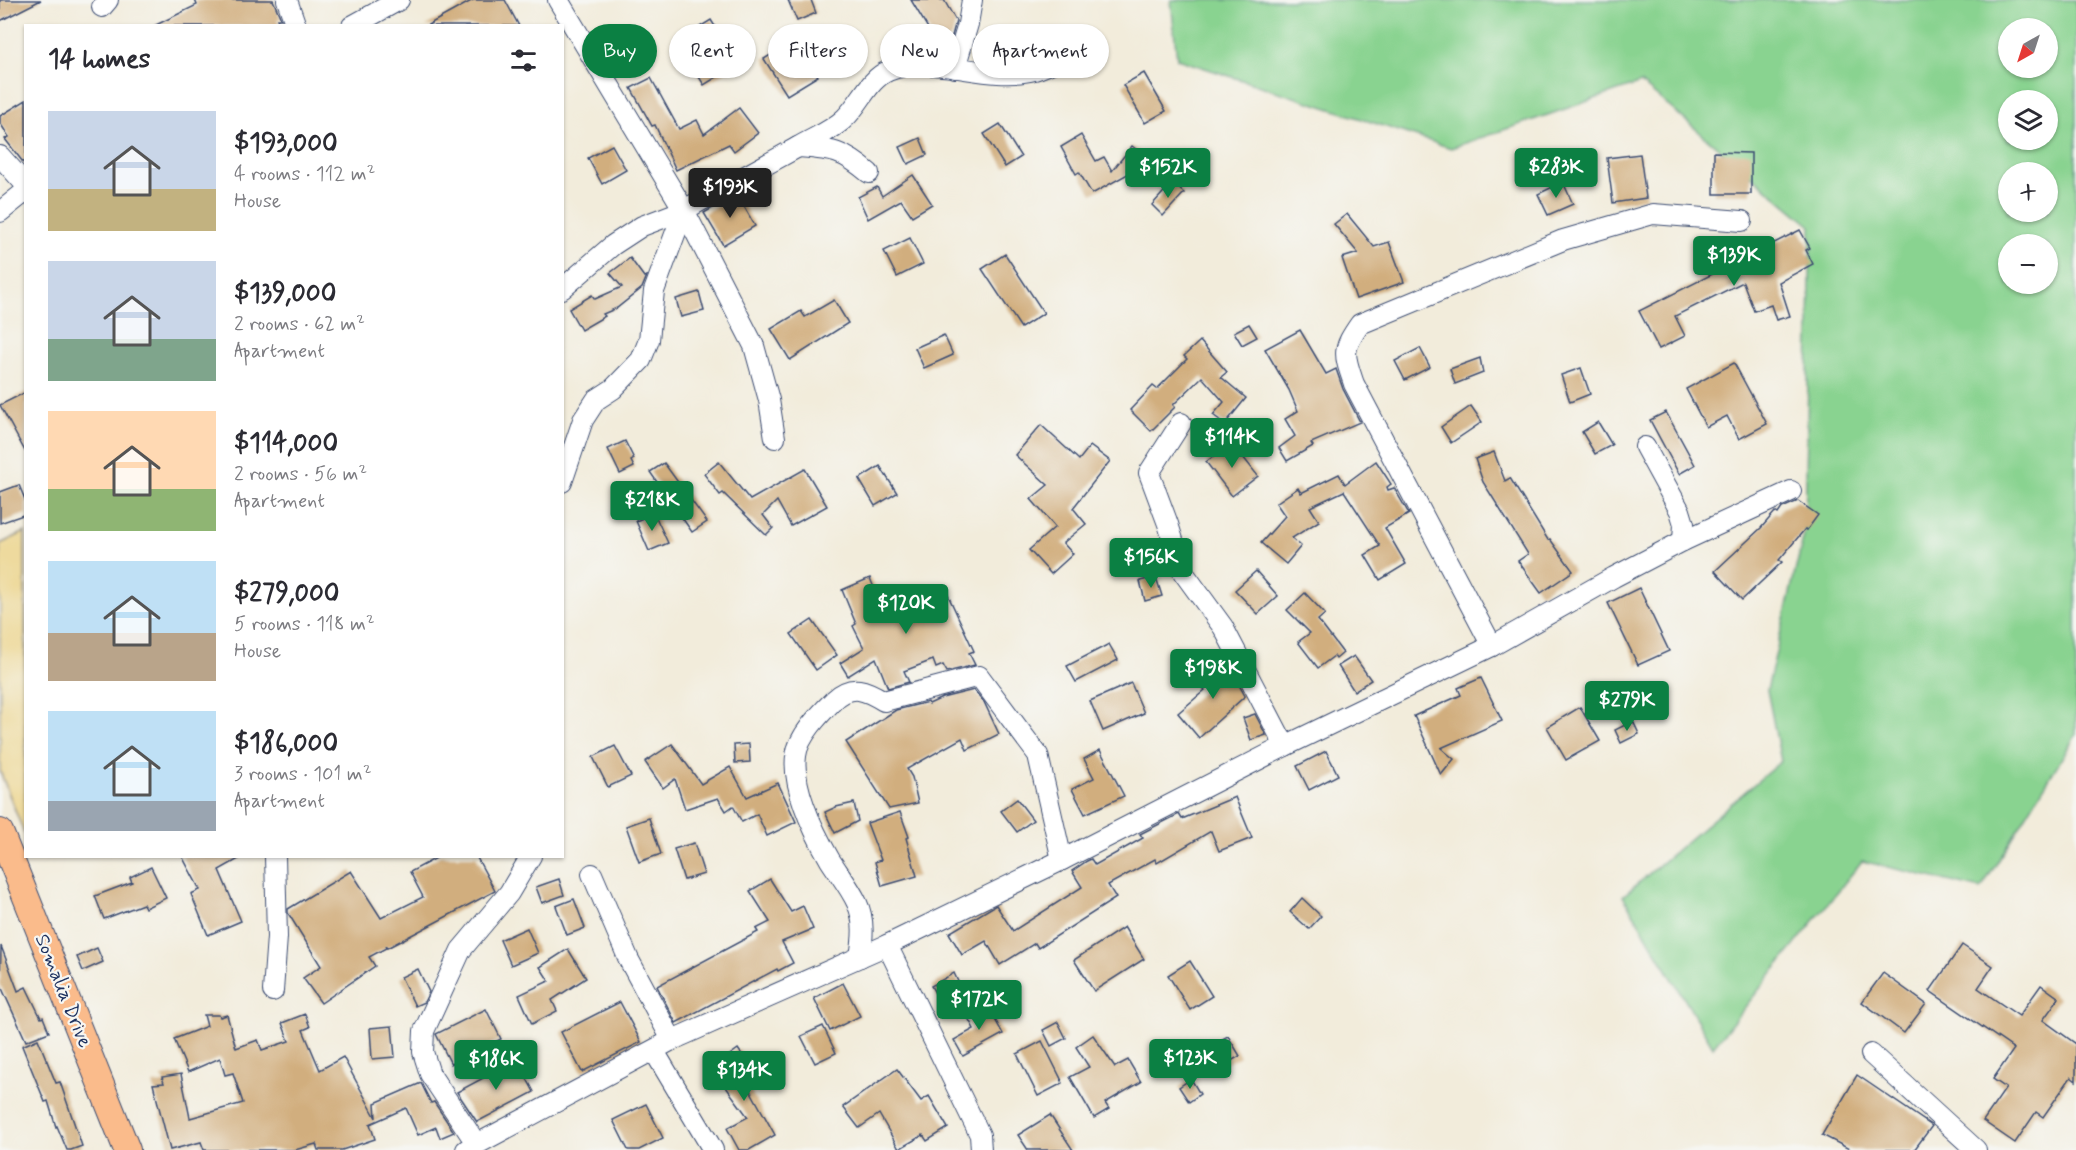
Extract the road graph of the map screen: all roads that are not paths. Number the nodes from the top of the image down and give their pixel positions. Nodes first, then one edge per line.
1 (287, 0) edge
2 (399, 0) edge
3 (558, 0) edge
4 (972, 0) edge
5 (295, 24) edge
6 (356, 24) edge
7 (960, 51) edge
8 (880, 78) edge
9 (798, 147) junction
10 (0, 156) edge
11 (869, 173) dead end
12 (24, 183) edge
13 (24, 193) edge
14 (684, 210) junction
15 (0, 212) edge
16 (1742, 221) dead end
17 (564, 287) edge
18 (1181, 423) dead end
19 (775, 438) dead end
20 (1645, 447) dead end
21 (564, 476) edge
22 (1791, 491) dead end
23 (1683, 541) junction
24 (1492, 646) junction
25 (1285, 746) junction
26 (0, 832) edge
27 (275, 858) edge
28 (530, 858) edge
29 (1062, 860) junction
30 (0, 873) edge
31 (592, 874) dead end
32 (887, 945) junction
33 (860, 957) junction
34 (273, 991) dead end
35 (672, 1040) junction
36 (654, 1051) junction
37 (1871, 1054) dead end
38 (471, 1147) edge
39 (111, 1150) edge
40 (127, 1150) edge
41 (713, 1150) edge
42 (981, 1150) edge
43 (1976, 1150) edge

1 - 5 street
2 - 6 street
3 - 14 street
4 - 7 street
8 - 9 street
9 - 11 street
9 - 14 street
10 - 12 street
13 - 15 street
14 - 17 street
14 - 19 street
14 - 21 street
16 - 24 street
18 - 25 street
20 - 23 street
22 - 23 street
23 - 24 street
24 - 25 street
25 - 29 street
26 - 40 main road, Somalia Drive
27 - 34 street
28 - 38 street
29 - 32 street
29 - 33 street
30 - 39 main road, Somalia Drive
31 - 35 street
32 - 33 street
32 - 42 street
33 - 35 street
35 - 36 street
36 - 38 street
36 - 41 street
37 - 43 street

